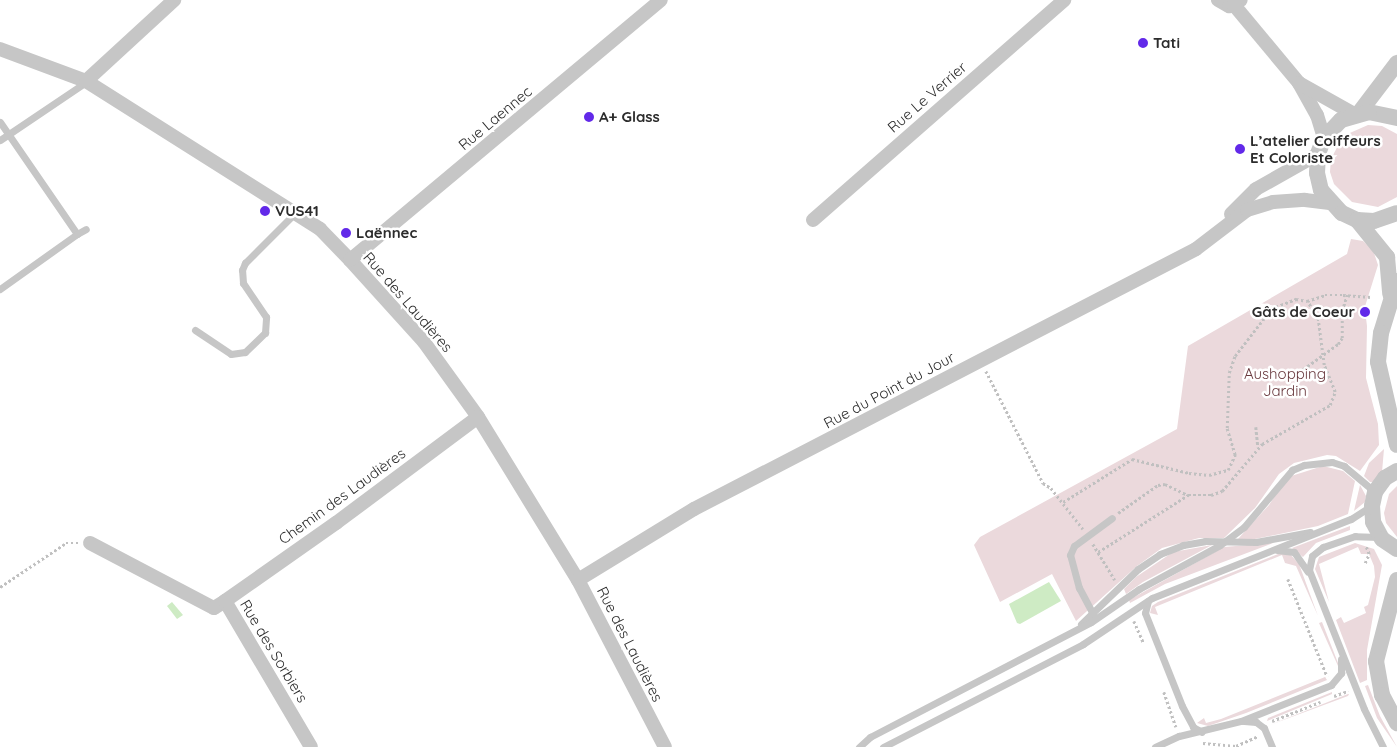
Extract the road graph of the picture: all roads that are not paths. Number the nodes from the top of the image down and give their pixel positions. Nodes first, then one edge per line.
1 (174, 0) edge
2 (661, 0) edge
3 (1064, 0) edge
4 (1218, 0) edge
5 (1238, 2) edge
6 (0, 49) edge
7 (1397, 63) edge
8 (86, 81) junction
9 (1299, 83) junction
10 (1357, 113) junction
11 (1397, 118) edge
12 (0, 122) edge
13 (8, 134) junction
14 (0, 140) edge
15 (1321, 146) junction
16 (1330, 203) junction
17 (295, 212) junction
18 (1397, 213) edge
19 (813, 220) dead end
20 (1358, 220) junction
21 (86, 229) dead end
22 (1217, 232) junction
23 (78, 234) junction
24 (350, 260) junction
25 (1397, 281) edge
26 (0, 289) edge
27 (1389, 302) junction
28 (195, 330) dead end
29 (478, 416) junction
30 (1397, 444) edge
31 (1397, 471) edge
32 (1374, 499) junction
33 (1112, 518) road end
34 (1328, 528) junction
35 (1382, 538) junction
36 (1226, 541) junction
37 (90, 543) road end
38 (1397, 549) edge
39 (1262, 553) junction
40 (1311, 576) junction
41 (578, 580) junction
42 (1397, 580) edge
43 (1152, 598) junction
44 (225, 601) junction
45 (1093, 614) junction
46 (1067, 635) junction
47 (1336, 640) junction
48 (1241, 721) junction
49 (1397, 723) edge
50 (1203, 732) junction
51 (310, 747) edge
52 (665, 747) edge
53 (859, 747) edge
54 (884, 747) edge
55 (1155, 747) edge
56 (1272, 747) edge
57 (1383, 747) edge

1 - 8 street
2 - 24 street, Rue Laennec
3 - 19 street, Rue Le Verrier
4 - 5 street
5 - 9 street
6 - 8 street, Rue des Laudières
7 - 10 street
8 - 13 lane
8 - 17 street, Rue des Laudières
9 - 10 street
9 - 15 street
10 - 11 street
10 - 15 street
12 - 13 lane
13 - 14 lane
13 - 23 lane
15 - 16 street
15 - 22 street, Rue du Point du Jour
16 - 20 street
16 - 22 street, Rue du Point du Jour
17 - 24 street, Rue des Laudières
17 - 28 lane
18 - 20 street
20 - 27 street
21 - 23 lane
22 - 41 street, Rue du Point du Jour
23 - 26 lane
24 - 29 street, Rue des Laudières
25 - 27 street
27 - 30 street
29 - 41 street, Rue des Laudières
29 - 44 street, Chemin des Laudières
31 - 32 street
32 - 34 lane
32 - 35 street
32 - 36 lane
33 - 45 lane
34 - 36 lane
34 - 39 lane
35 - 38 street
35 - 40 lane
36 - 45 lane
36 - 46 lane
37 - 44 street, Rue des Sorbiers
39 - 40 lane
39 - 43 lane
40 - 47 lane
41 - 52 street, Rue des Laudières
42 - 49 street
43 - 50 lane
43 - 54 lane
44 - 51 street, Rue des Sorbiers
45 - 46 lane
46 - 53 lane
47 - 48 lane
47 - 57 lane
48 - 50 lane
48 - 56 lane
50 - 55 lane

